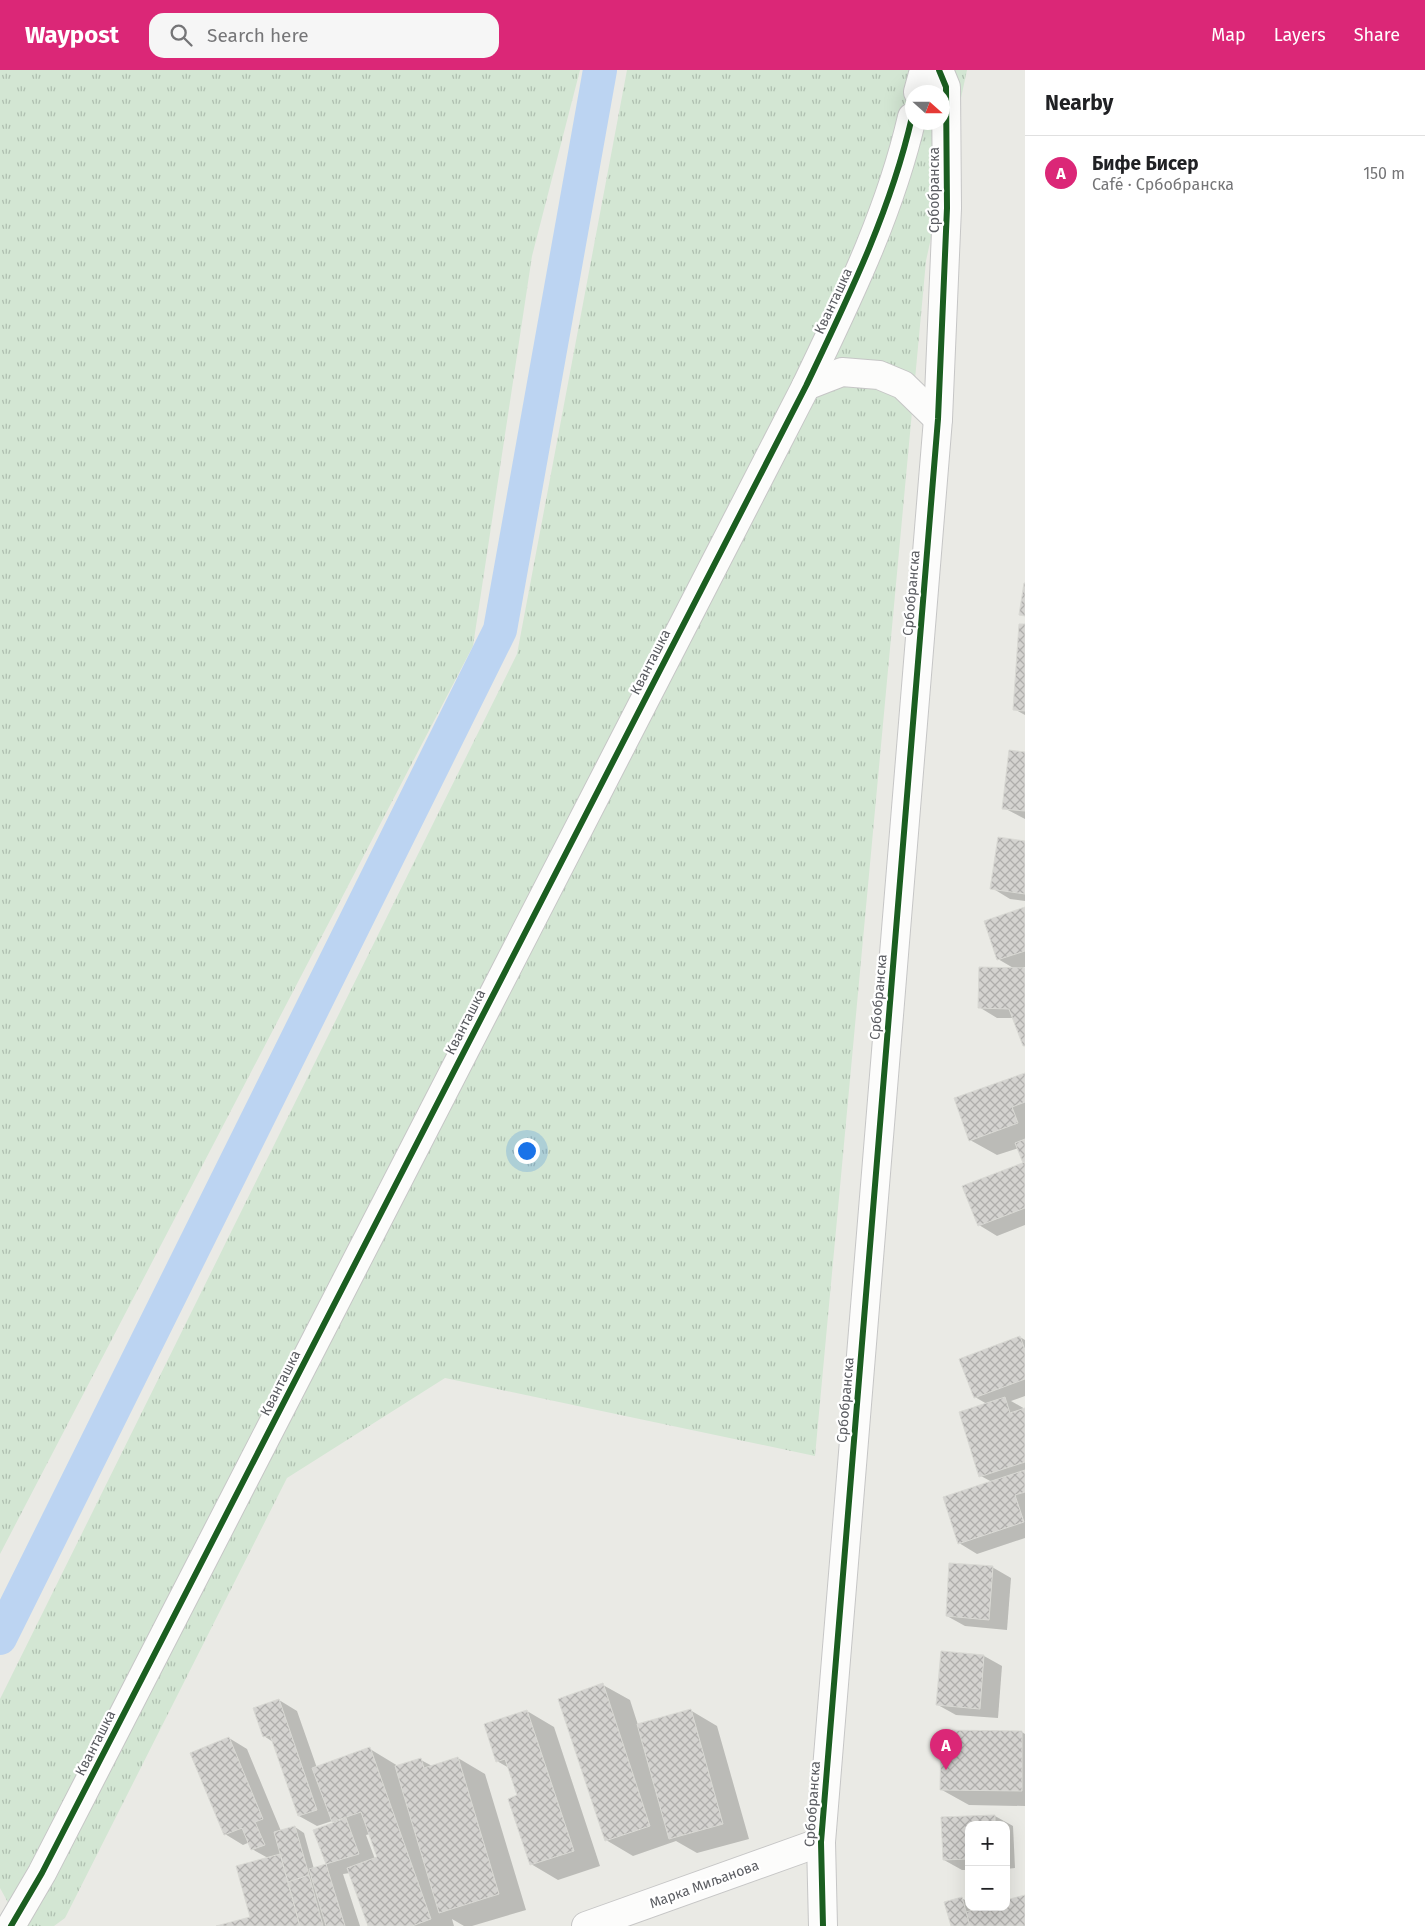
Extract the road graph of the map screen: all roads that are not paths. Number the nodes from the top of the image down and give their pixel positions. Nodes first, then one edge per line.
1 (924, 70) edge
2 (939, 70) edge
3 (920, 85) edge
4 (909, 130) edge
5 (806, 386) junction
6 (938, 419) junction
7 (821, 1842) junction
8 (11, 1926) edge
9 (586, 1926) edge
10 (822, 1926) edge

1 - 3 street
2 - 6 street, Србобранска
4 - 5 street, Кванташка
5 - 6 street
5 - 8 street, Кванташка
6 - 7 street, Србобранска
7 - 9 street, Марка Миљанова
7 - 10 street, Србобранска

